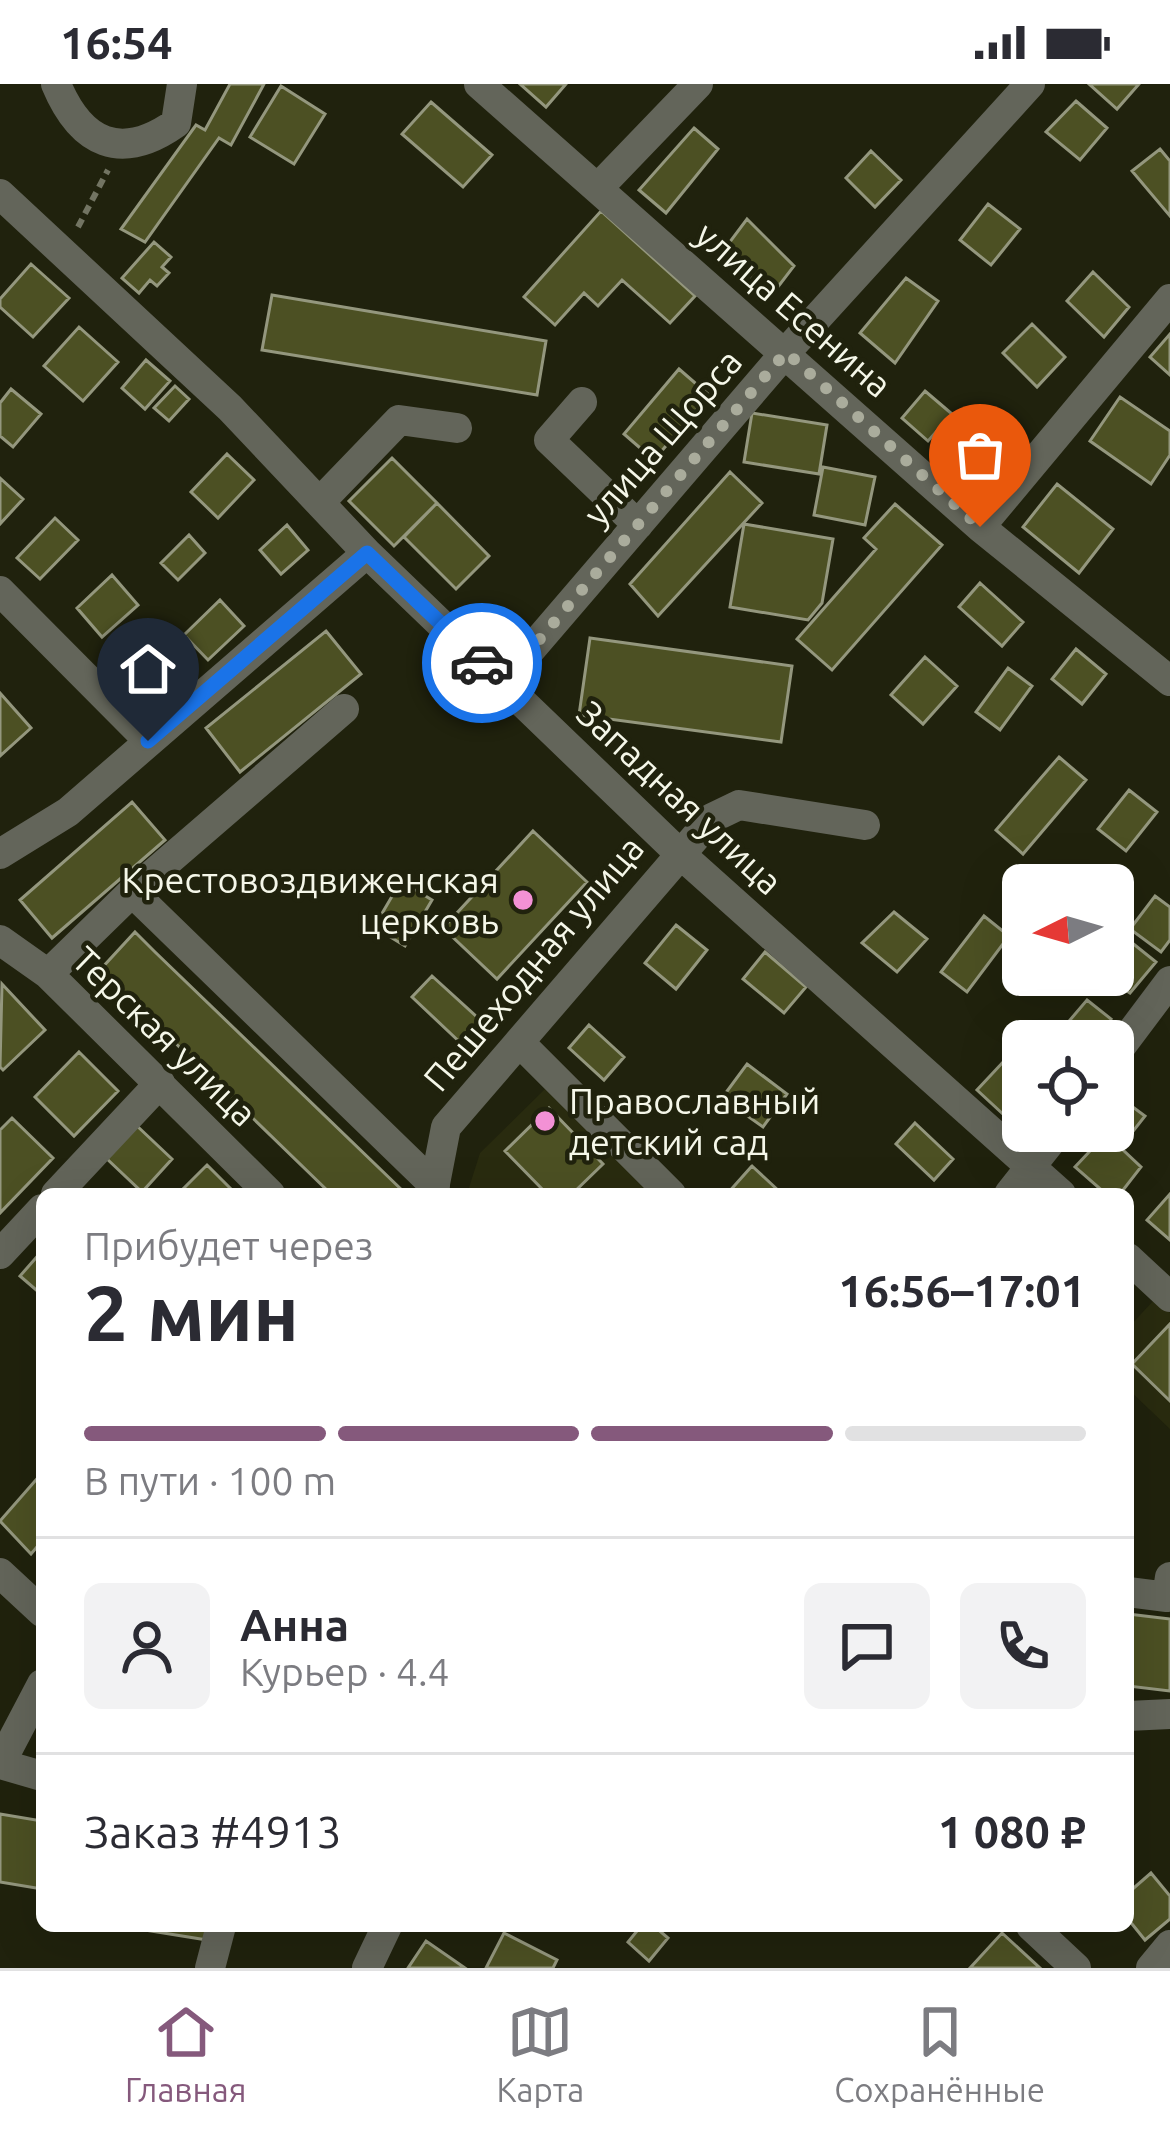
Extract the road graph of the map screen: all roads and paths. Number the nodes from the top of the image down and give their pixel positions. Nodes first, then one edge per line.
1 (56, 84) edge
2 (182, 84) edge
3 (479, 84) edge
4 (698, 84) edge
5 (1030, 84) edge
6 (122, 145) junction
7 (598, 188) junction
8 (0, 194) edge
9 (62, 255) junction
10 (1170, 298) edge
11 (786, 352) junction
12 (582, 402) dead end
13 (457, 428) dead end
14 (320, 502) junction
15 (638, 525) junction
16 (980, 527) junction
17 (367, 553) junction
18 (0, 592) edge
19 (1170, 681) edge
20 (502, 683) junction
21 (344, 709) dead end
22 (148, 741) junction
23 (865, 825) dead end
24 (678, 852) junction
25 (0, 854) edge
26 (132, 892) junction
27 (0, 940) edge
28 (47, 974) junction
29 (1170, 980) edge
30 (1134, 1029) edge
31 (519, 1042) junction
32 (160, 1083) junction
33 (1043, 1152) edge
34 (1032, 1167) junction
35 (62, 1188) edge
36 (264, 1188) edge
37 (432, 1188) edge
38 (434, 1188) edge
39 (665, 1188) edge
40 (1014, 1188) edge
41 (1055, 1188) edge
42 (36, 1215) edge
43 (0, 1253) edge
44 (1134, 1264) edge
45 (1170, 1297) edge
46 (1170, 1577) edge
47 (3, 1578) edge
48 (1134, 1593) edge
49 (36, 1607) edge
50 (36, 1695) edge
51 (1170, 1714) edge
52 (1134, 1716) edge
53 (0, 1764) edge
54 (36, 1774) edge
55 (219, 1932) edge
56 (384, 1932) edge
57 (1037, 1932) edge
58 (1170, 1945) edge
59 (210, 1968) edge
60 (367, 1968) edge
61 (1076, 1968) edge
62 (1151, 1968) edge

1 - 6 street
2 - 6 street
3 - 7 street, улица Есенина
4 - 7 street
5 - 11 street, улица Щорса
6 - 9 path
7 - 11 street, улица Есенина
8 - 9 street, Западная улица
9 - 14 street, Западная улица
10 - 16 street
11 - 15 street, улица Щорса
11 - 16 street, улица Есенина
12 - 15 street
13 - 14 street
14 - 17 street, Западная улица
15 - 20 street, улица Щорса
16 - 19 street, улица Есенина
17 - 20 street, Западная улица
17 - 22 street
18 - 22 street
20 - 24 street, Западная улица
21 - 26 street
22 - 25 street
23 - 24 street, Пешеходная улица
24 - 31 street, Пешеходная улица
24 - 34 street, Западная улица
26 - 28 street
26 - 37 street
27 - 28 street, Терская улица
28 - 32 street, Терская улица
29 - 30 street
31 - 38 street, Пешеходная улица
31 - 39 street
32 - 35 street
32 - 36 street, Терская улица
33 - 34 street
34 - 40 street
34 - 41 street, Западная улица
42 - 43 street
44 - 45 street
46 - 48 street
47 - 49 street
50 - 53 street
51 - 52 street
53 - 54 street
55 - 59 street
56 - 60 street
57 - 61 street
58 - 62 street

